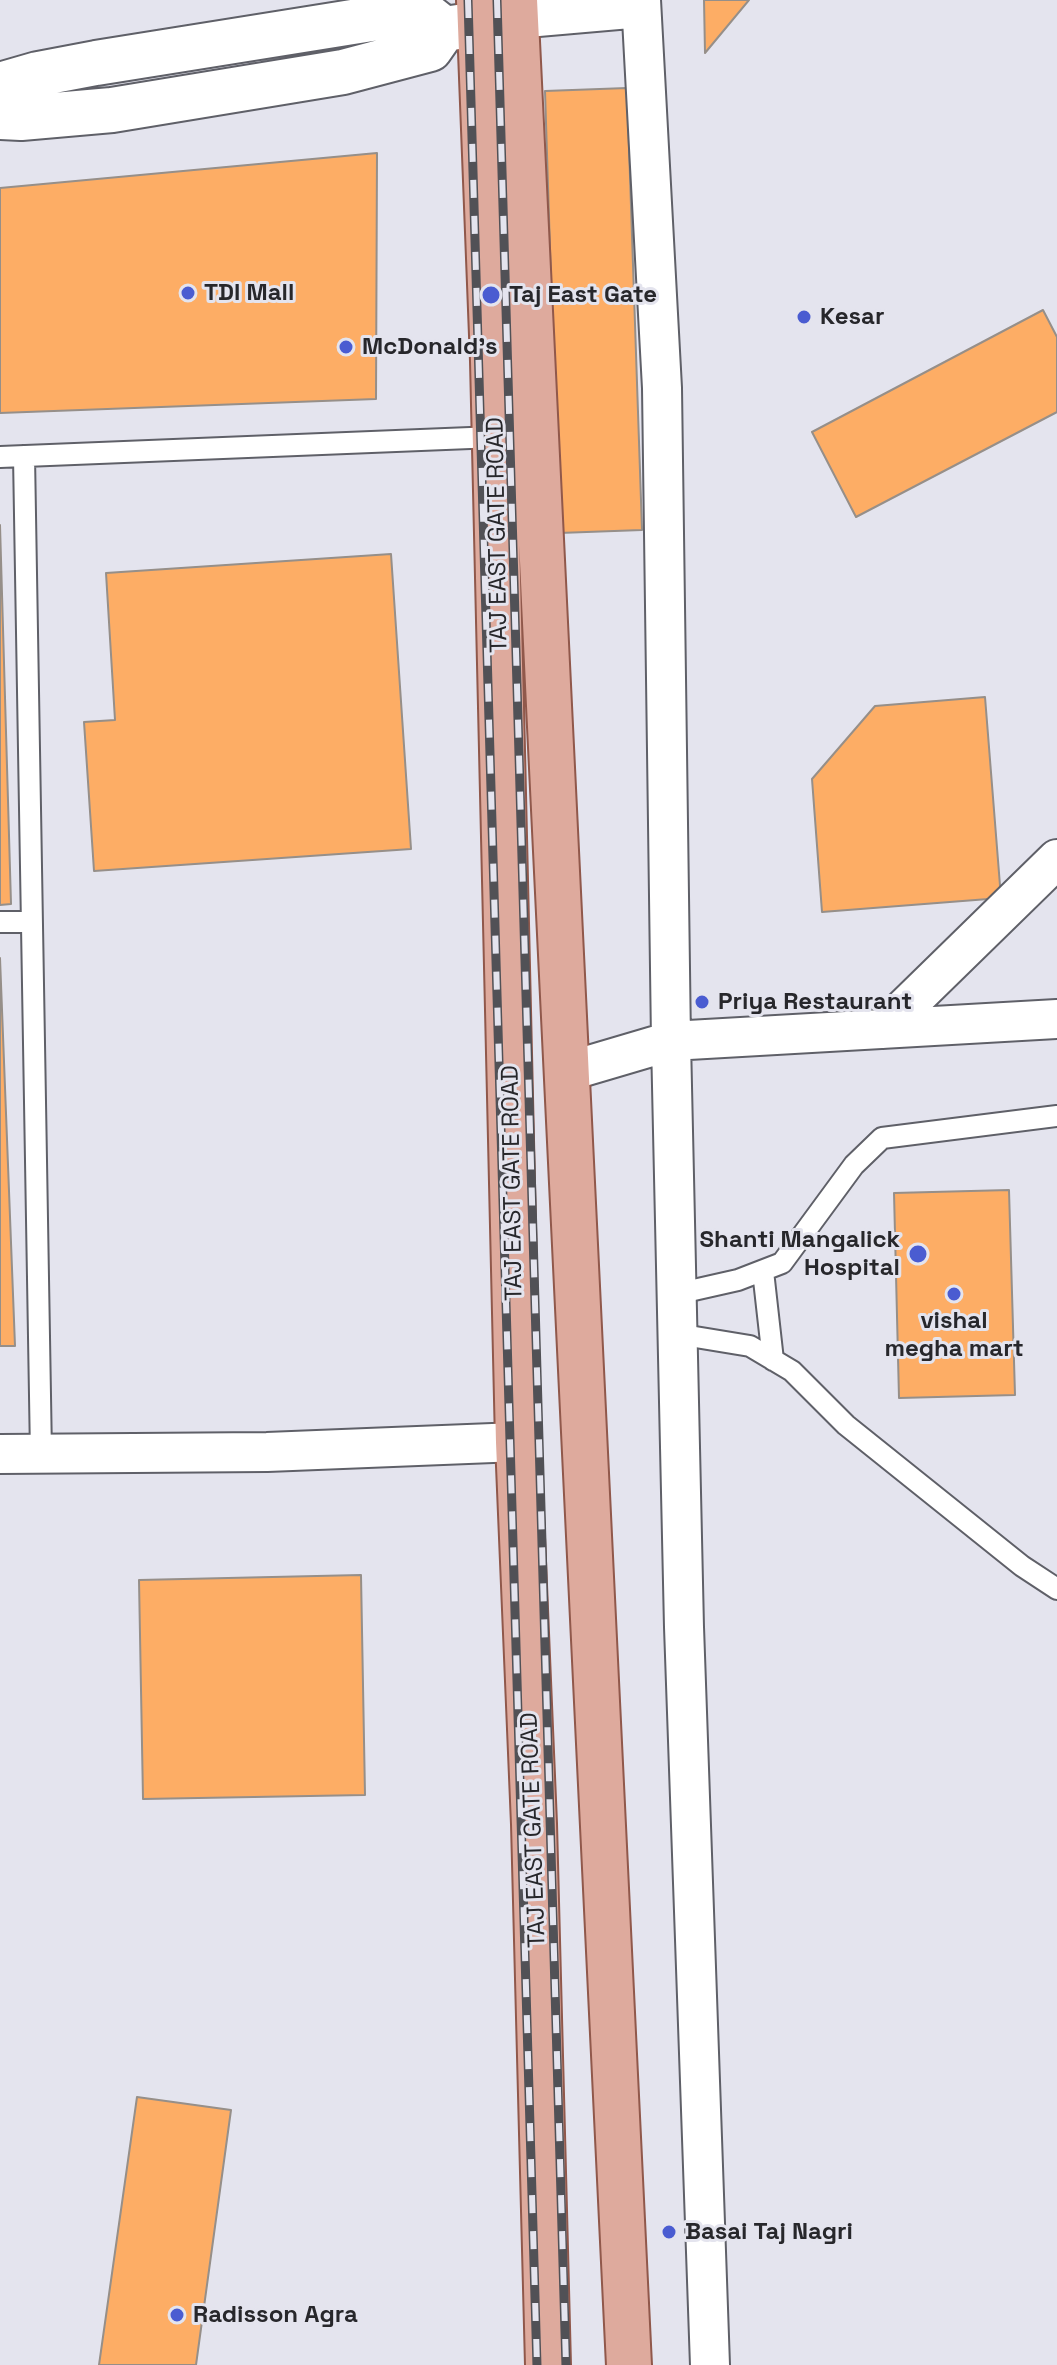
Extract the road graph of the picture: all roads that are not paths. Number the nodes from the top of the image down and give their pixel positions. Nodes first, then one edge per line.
1 (641, 4) edge
2 (487, 15) edge
3 (0, 85) edge
4 (0, 117) edge
5 (495, 437) junction
6 (24, 456) junction
7 (0, 457) edge
8 (1057, 859) edge
9 (0, 922) edge
10 (31, 922) junction
11 (1057, 1019) edge
12 (883, 1029) junction
13 (671, 1041) junction
14 (566, 1072) junction
15 (1057, 1116) edge
16 (763, 1271) junction
17 (676, 1294) junction
18 (677, 1334) junction
19 (773, 1360) junction
20 (518, 1442) junction
21 (0, 1454) edge
22 (41, 1454) junction
23 (1057, 1589) edge
24 (548, 2365) edge
25 (629, 2365) edge
26 (710, 2365) edge

1 - 2 street
1 - 13 street
2 - 3 main road
2 - 4 main road
2 - 5 main road, TAJ EAST GATE ROAD
2 - 14 main road
5 - 6 lane
5 - 20 main road, TAJ EAST GATE ROAD
6 - 7 lane
6 - 10 lane
8 - 12 street
9 - 10 lane
10 - 22 lane
11 - 12 street
12 - 13 street
13 - 14 street
13 - 17 street
14 - 25 main road
15 - 16 lane
16 - 17 lane
16 - 19 lane
17 - 18 street
18 - 19 lane
18 - 26 street
19 - 23 lane
20 - 22 street
20 - 24 main road, TAJ EAST GATE ROAD
21 - 22 street

